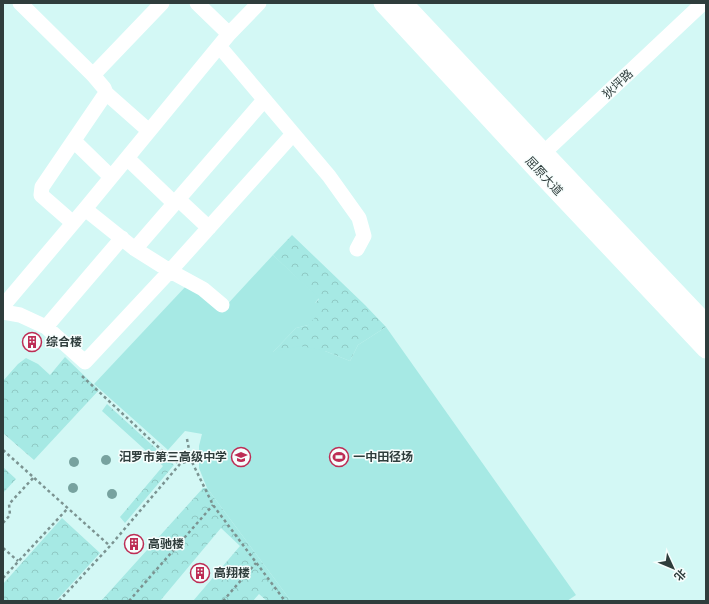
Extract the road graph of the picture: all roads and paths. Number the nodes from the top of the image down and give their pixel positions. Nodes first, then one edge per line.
1 (162, 3) edge
2 (196, 3) edge
3 (259, 3) edge
4 (382, 3) edge
5 (403, 3) edge
6 (703, 3) edge
7 (24, 4) edge
8 (229, 34) junction
9 (219, 46) junction
10 (93, 75) junction
11 (106, 93) junction
12 (264, 100) junction
13 (149, 131) junction
14 (293, 134) junction
15 (74, 141) junction
16 (127, 158) junction
17 (538, 159) junction
18 (111, 177) junction
19 (176, 201) junction
20 (85, 208) junction
21 (73, 223) junction
22 (209, 228) junction
23 (122, 238) junction
24 (135, 248) junction
25 (357, 249) dead end
26 (170, 272) junction
27 (222, 305) dead end
28 (3, 306) edge
29 (3, 312) edge
30 (706, 324) edge
31 (46, 327) junction
32 (706, 349) edge
33 (79, 374) dead end
34 (187, 439) dead end
35 (3, 450) edge
36 (191, 460) junction
37 (180, 464) junction
38 (34, 478) junction
39 (213, 505) junction
40 (68, 507) junction
41 (3, 524) edge
42 (110, 546) junction
43 (3, 548) edge
44 (18, 561) junction
45 (256, 563) junction
46 (3, 578) edge
47 (59, 601) edge
48 (129, 601) edge
49 (223, 601) edge
50 (285, 601) edge

1 - 10 street
2 - 8 street
3 - 8 street
4 - 17 main road, 屈原大道
5 - 17 main road, 屈原大道
6 - 17 street, 狄坪路
7 - 10 street
8 - 9 street
9 - 12 street
9 - 13 street
10 - 11 street
11 - 13 street
11 - 15 street
12 - 14 street
12 - 19 street
13 - 16 street
14 - 22 street
14 - 25 street
15 - 18 street
15 - 21 street
16 - 18 street
16 - 19 street
17 - 30 main road, 屈原大道
17 - 32 main road, 屈原大道
18 - 20 street
19 - 22 street
19 - 24 street
20 - 21 street
20 - 23 street
21 - 28 street
22 - 26 street
23 - 24 street
23 - 31 street
24 - 26 street
26 - 27 street
26 - 31 street
29 - 31 street
33 - 37 path
34 - 36 path
35 - 38 path
36 - 37 path
36 - 39 path
37 - 42 path
38 - 40 path
38 - 41 path
39 - 45 path
39 - 48 path
40 - 42 path
40 - 44 path
42 - 47 path
43 - 44 path
44 - 46 path
45 - 49 path
45 - 50 path

